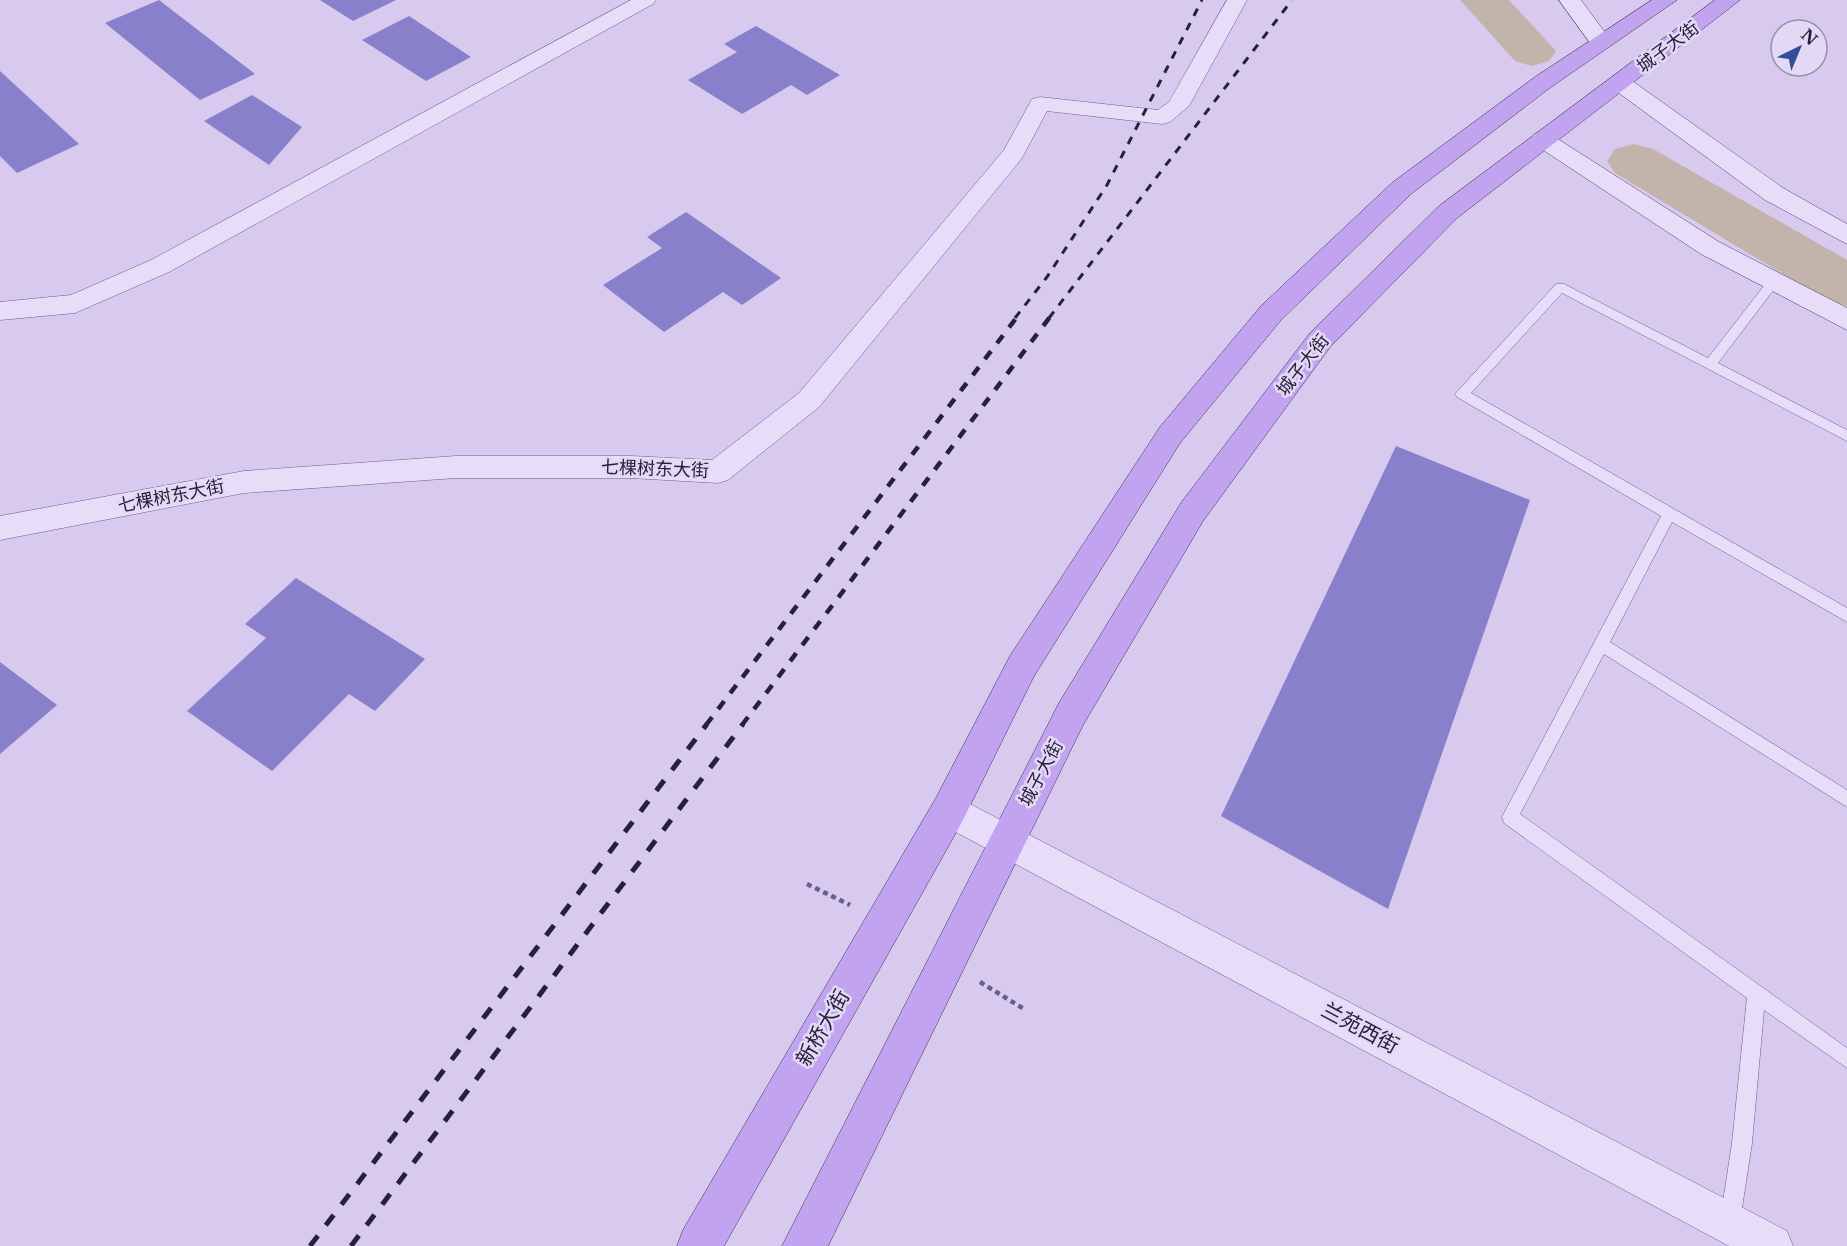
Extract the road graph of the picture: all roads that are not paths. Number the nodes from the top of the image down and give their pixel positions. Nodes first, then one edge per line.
1 (646, 0) edge
2 (1238, 0) edge
3 (1570, 0) edge
4 (1666, 0) edge
5 (1728, 0) edge
6 (1602, 42) junction
7 (1620, 83) junction
8 (1542, 139) junction
9 (1847, 235) edge
10 (1774, 282) junction
11 (0, 310) edge
12 (1847, 320) edge
13 (1710, 364) junction
14 (1847, 436) edge
15 (1669, 514) junction
16 (0, 528) edge
17 (1847, 616) edge
18 (1601, 644) junction
19 (1847, 799) edge
20 (949, 810) junction
21 (1005, 840) junction
22 (1756, 994) junction
23 (1847, 1059) edge
24 (1730, 1224) junction
25 (699, 1246) edge
26 (804, 1246) edge
27 (1772, 1246) edge

1 - 11 street
2 - 16 street, 七棵树东大街
3 - 6 street
4 - 6 main road
5 - 7 main road, 城子大街
6 - 20 main road
7 - 8 main road, 城子大街
7 - 9 street
8 - 10 street
8 - 21 main road, 城子大街
10 - 12 street
10 - 13 lane
13 - 14 lane
13 - 15 lane
15 - 17 lane
15 - 18 lane
18 - 19 lane
18 - 22 lane
20 - 21 street, 兰苑西街
20 - 25 main road, 新桥大街
21 - 24 street, 兰苑西街
21 - 26 main road
22 - 23 lane
22 - 24 lane
24 - 27 street, 兰苑西街

